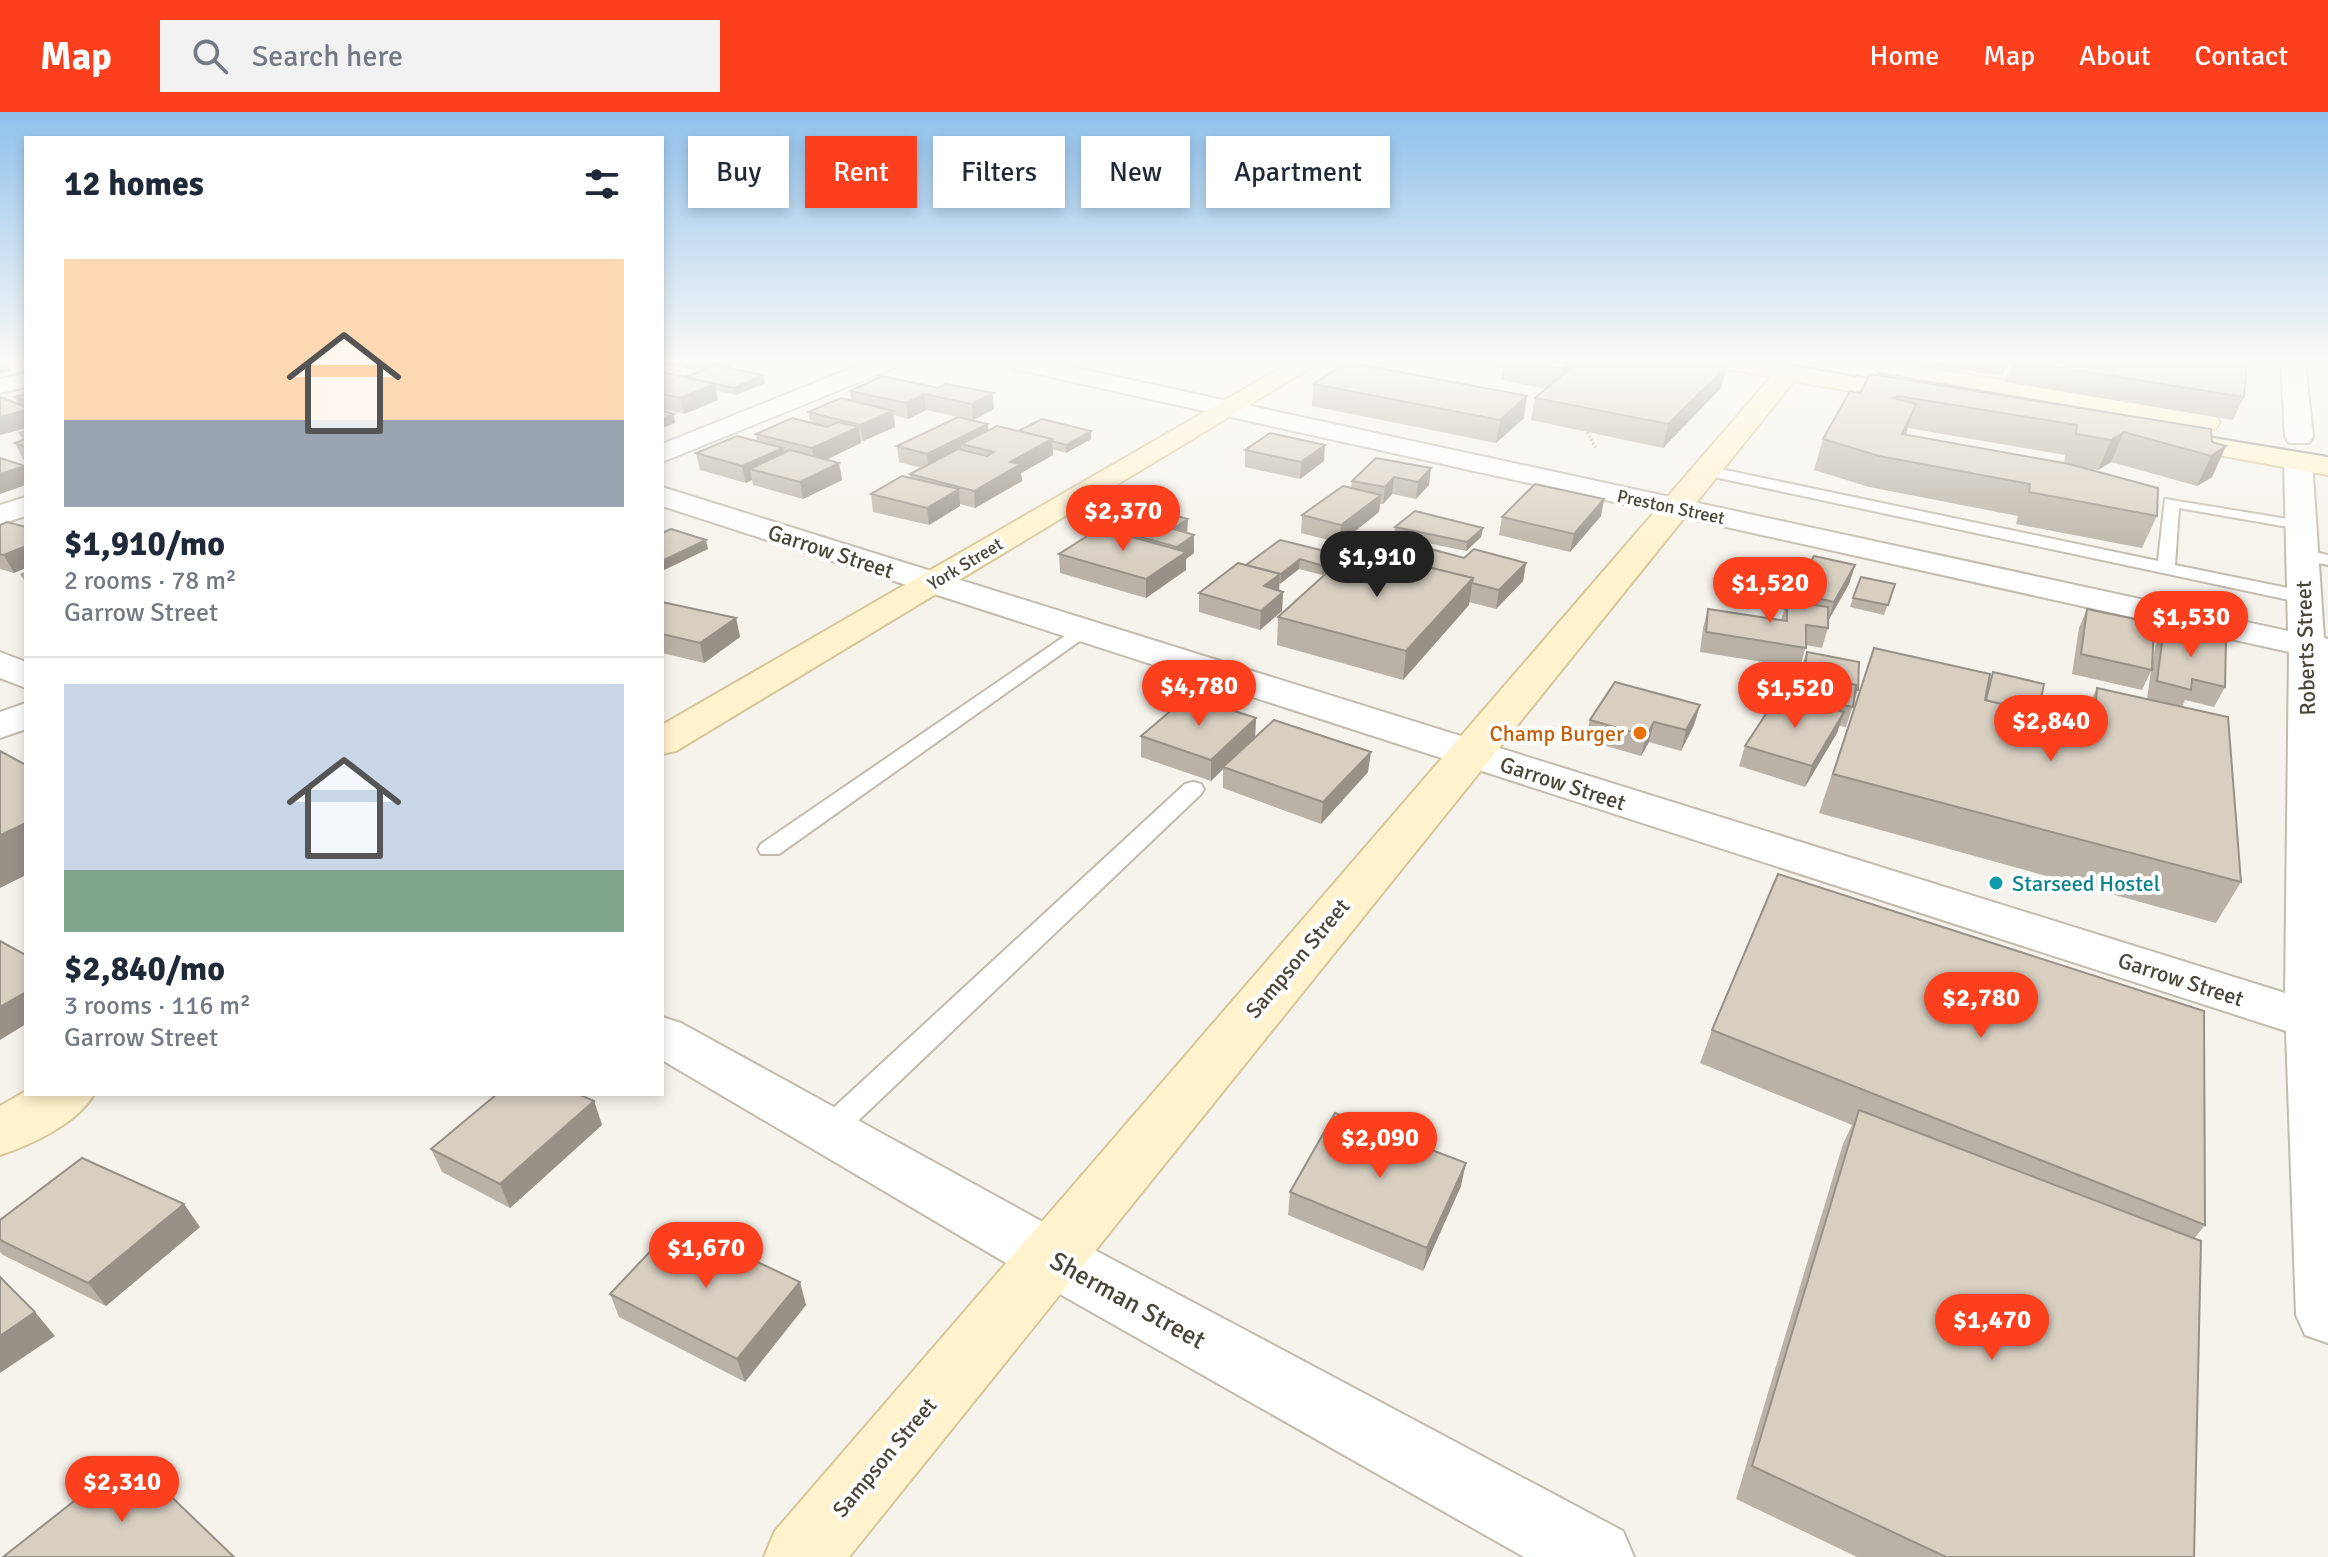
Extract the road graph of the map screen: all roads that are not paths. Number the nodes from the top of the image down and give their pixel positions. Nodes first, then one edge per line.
1 (722, 429) edge
2 (1192, 429) edge
3 (1319, 429) edge
4 (1740, 429) edge
5 (2179, 429) edge
6 (2201, 429) edge
7 (2308, 429) edge
8 (2313, 451) edge
9 (664, 453) edge
10 (1706, 471) junction
11 (664, 497) edge
12 (24, 507) edge
13 (1676, 508) junction
14 (0, 515) edge
15 (2308, 559) edge
16 (2166, 567) junction
17 (932, 584) junction
18 (1081, 631) junction
19 (2318, 647) edge
20 (0, 663) edge
21 (24, 676) edge
22 (24, 716) edge
23 (0, 726) edge
24 (664, 741) edge
25 (1467, 753) junction
26 (1193, 789) dead end
27 (770, 849) dead end
28 (2320, 1022) edge
29 (664, 1037) edge
30 (63, 1096) edge
31 (828, 1131) junction
32 (0, 1133) edge
33 (1050, 1257) junction
34 (2328, 1315) edge
35 (801, 1557) edge
36 (1597, 1557) edge

1 - 9 street
2 - 17 main road, York Street
3 - 13 street, Preston Street
4 - 10 main road, Sampson Street
5 - 8 main road
6 - 8 main road
7 - 8 street, Roberts Street
8 - 15 street, Roberts Street
10 - 13 main road, Sampson Street
10 - 16 lane
11 - 17 street, Garrow Street
12 - 14 street
13 - 19 street, Preston Street
13 - 25 main road, Sampson Street
15 - 16 lane
15 - 16 lane
15 - 19 street, Roberts Street
17 - 18 street, Garrow Street
17 - 24 main road, York Street
18 - 25 street, Garrow Street
18 - 27 lane
19 - 28 street, Roberts Street
20 - 21 street
22 - 23 street
25 - 28 street, Garrow Street
25 - 33 main road, Sampson Street
26 - 31 lane
28 - 34 street, Roberts Street
29 - 31 street, Sherman Street
30 - 32 main road
31 - 33 street, Sherman Street
33 - 35 main road, Sampson Street
33 - 36 street, Sherman Street

